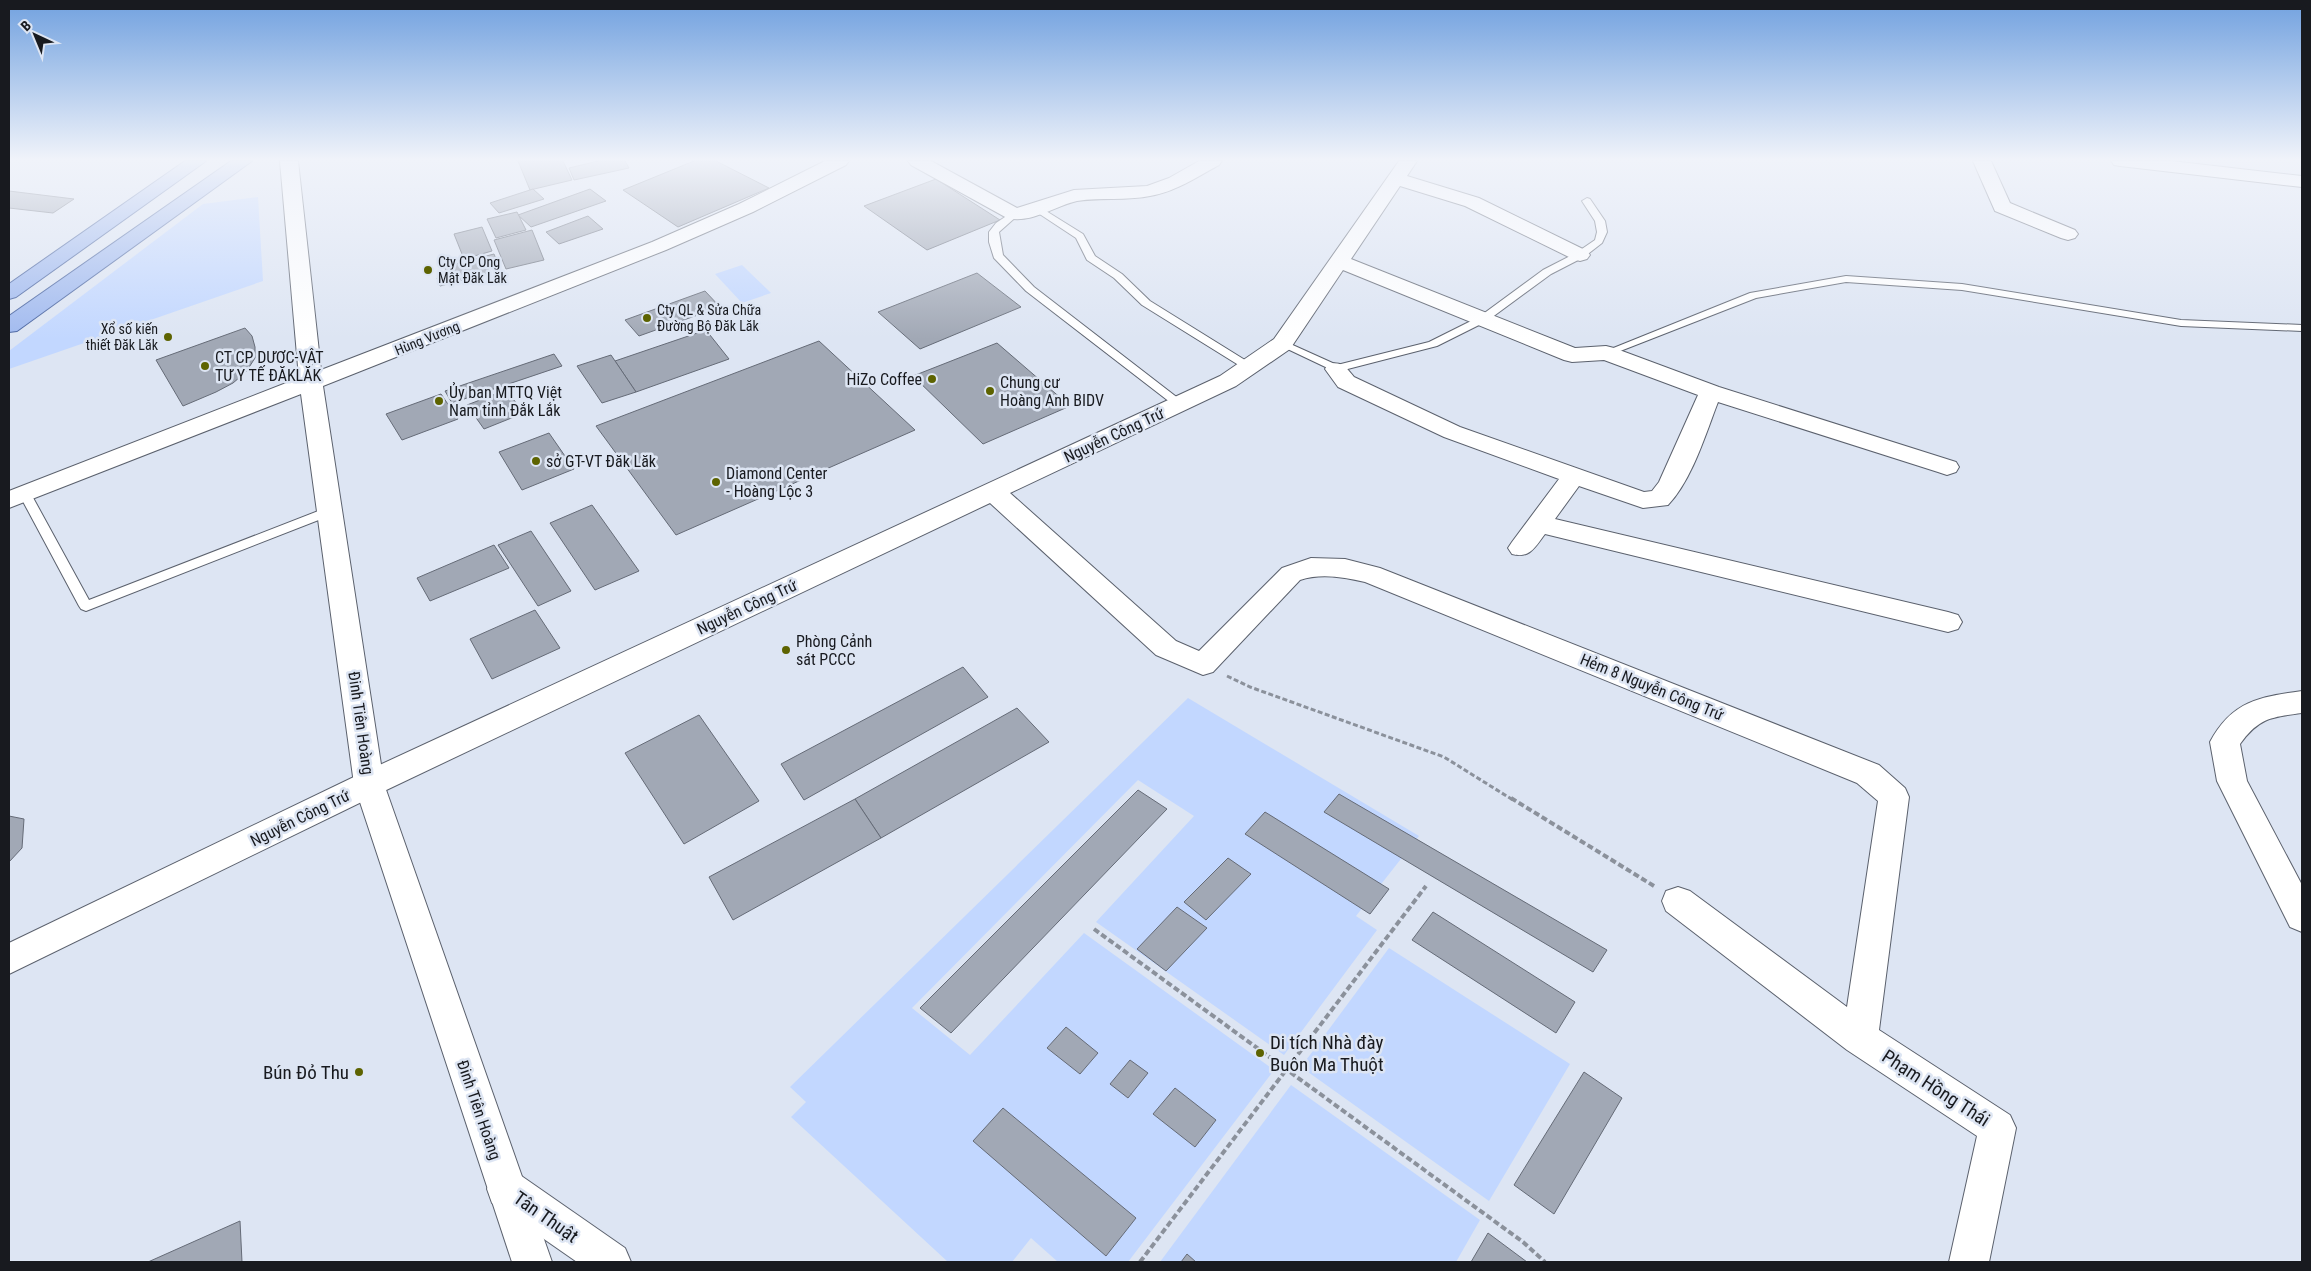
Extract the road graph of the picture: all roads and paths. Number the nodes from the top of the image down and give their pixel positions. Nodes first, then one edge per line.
1 (113, 220) edge
2 (159, 220) edge
3 (296, 220) edge
4 (718, 220) edge
5 (1005, 220) edge
6 (1056, 220) edge
7 (1367, 220) edge
8 (1509, 220) edge
9 (1600, 220) edge
10 (2033, 220) edge
11 (2068, 234) dead end
12 (1580, 255) junction
13 (1339, 261) junction
14 (9, 293) edge
15 (1483, 319) junction
16 (9, 326) edge
17 (2302, 328) edge
18 (1282, 344) junction
19 (1606, 353) junction
20 (1249, 367) junction
21 (1336, 368) junction
22 (311, 383) junction
23 (1711, 392) junction
24 (1179, 404) junction
25 (1947, 467) dead end
26 (1574, 475) junction
27 (993, 492) junction
28 (17, 497) edge
29 (330, 512) junction
30 (1539, 524) junction
31 (1521, 548) dead end
32 (1948, 622) dead end
33 (1203, 666) junction
34 (2302, 702) edge
35 (369, 784) junction
36 (1426, 886) dead end
37 (1678, 901) joint
38 (2302, 917) edge
39 (1094, 929) dead end
40 (9, 959) edge
41 (1860, 1038) junction
42 (1287, 1069) junction
43 (506, 1189) junction
44 (532, 1262) edge
45 (611, 1262) edge
46 (1140, 1262) edge
47 (1545, 1262) edge
48 (1969, 1262) edge

1 - 14 main road
2 - 16 main road
3 - 22 street, Đinh Tiên Hoàng
4 - 22 street, Hùng Vương
5 - 24 lane
6 - 20 lane
7 - 13 street, Nguyễn Công Trứ
8 - 12 street
9 - 12 lane
10 - 11 street
12 - 15 lane
13 - 15 street
13 - 18 street, Nguyễn Công Trứ
15 - 19 street
15 - 21 lane
17 - 19 lane
18 - 20 street, Nguyễn Công Trứ
18 - 21 lane
19 - 23 street
20 - 24 street, Nguyễn Công Trứ
21 - 26 street
22 - 28 street, Hùng Vương
22 - 29 street, Đinh Tiên Hoàng
23 - 25 street
23 - 26 street
24 - 27 street, Nguyễn Công Trứ
26 - 30 street
27 - 33 street
27 - 35 street, Nguyễn Công Trứ
28 - 29 lane
29 - 35 street, Đinh Tiên Hoàng
30 - 31 street
30 - 32 street
33 - 37 path
33 - 41 street, Hẻm 8 Nguyễn Công Trứ
34 - 38 street
35 - 40 street, Nguyễn Công Trứ
35 - 43 street, Đinh Tiên Hoàng
36 - 42 path
37 - 41 street
39 - 42 path
41 - 48 street, Phạm Hồng Thái
42 - 46 path
42 - 47 path
43 - 44 street, Đinh Tiên Hoàng
43 - 45 street, Tân Thuật

